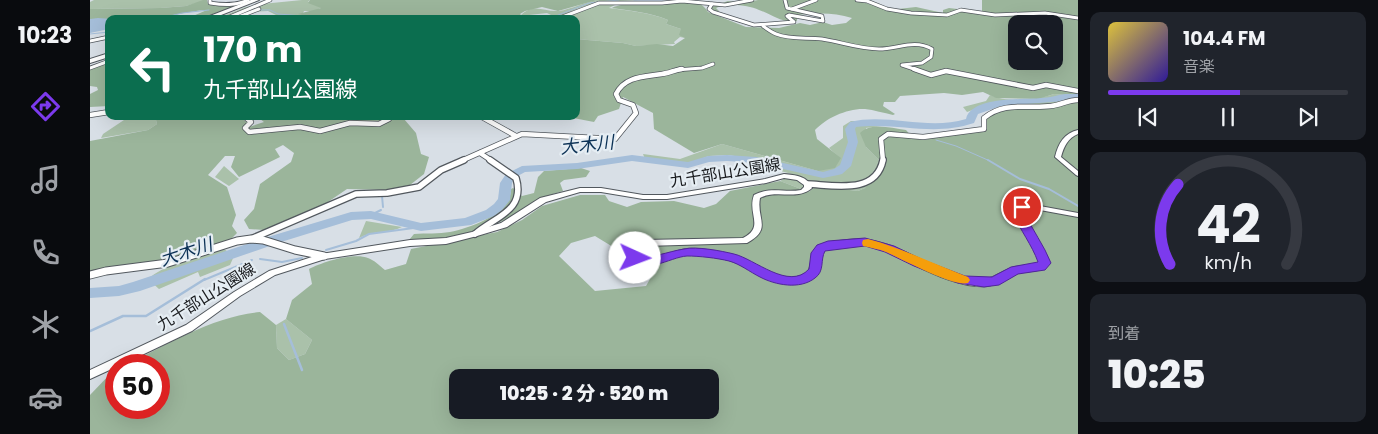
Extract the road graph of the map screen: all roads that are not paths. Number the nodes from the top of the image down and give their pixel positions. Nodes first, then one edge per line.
1 (210, 0) edge
2 (248, 0) edge
3 (256, 0) edge
4 (262, 0) edge
5 (270, 0) edge
6 (752, 0) edge
7 (785, 0) edge
8 (816, 0) edge
9 (858, 0) edge
10 (867, 1) edge
11 (712, 4) junction
12 (259, 9) dead end
13 (792, 9) junction
14 (216, 15) edge
15 (222, 15) edge
16 (234, 15) edge
17 (242, 15) edge
18 (567, 15) edge
19 (1078, 18) edge
20 (763, 26) junction
21 (105, 37) edge
22 (90, 41) edge
23 (105, 55) edge
24 (90, 60) edge
25 (105, 62) edge
26 (712, 64) dead end
27 (90, 68) edge
28 (1078, 91) edge
29 (1078, 100) edge
30 (105, 113) edge
31 (90, 116) edge
32 (249, 120) edge
33 (387, 120) edge
34 (487, 120) edge
35 (1078, 132) edge
36 (516, 136) junction
37 (480, 153) junction
38 (1078, 174) edge
39 (807, 184) junction
40 (1078, 215) edge
41 (474, 234) junction
42 (251, 238) junction
43 (324, 256) junction
44 (90, 275) edge
45 (90, 375) edge

1 - 2 street
3 - 14 highway
4 - 15 highway
5 - 16 street
6 - 11 street
7 - 13 street
8 - 13 street
9 - 10 street
10 - 19 street
11 - 18 street
11 - 20 street
12 - 17 street
13 - 20 street
20 - 28 street
21 - 22 street
23 - 24 highway
25 - 27 street
26 - 36 street
29 - 39 street
30 - 31 street
32 - 33 street
34 - 36 street
35 - 38 main road
36 - 37 street
37 - 41 street
37 - 42 street
39 - 40 main road, 九千部山公園線
39 - 41 main road, 九千部山公園線
41 - 43 main road, 九千部山公園線
42 - 43 street
42 - 44 street
43 - 45 main road, 九千部山公園線

